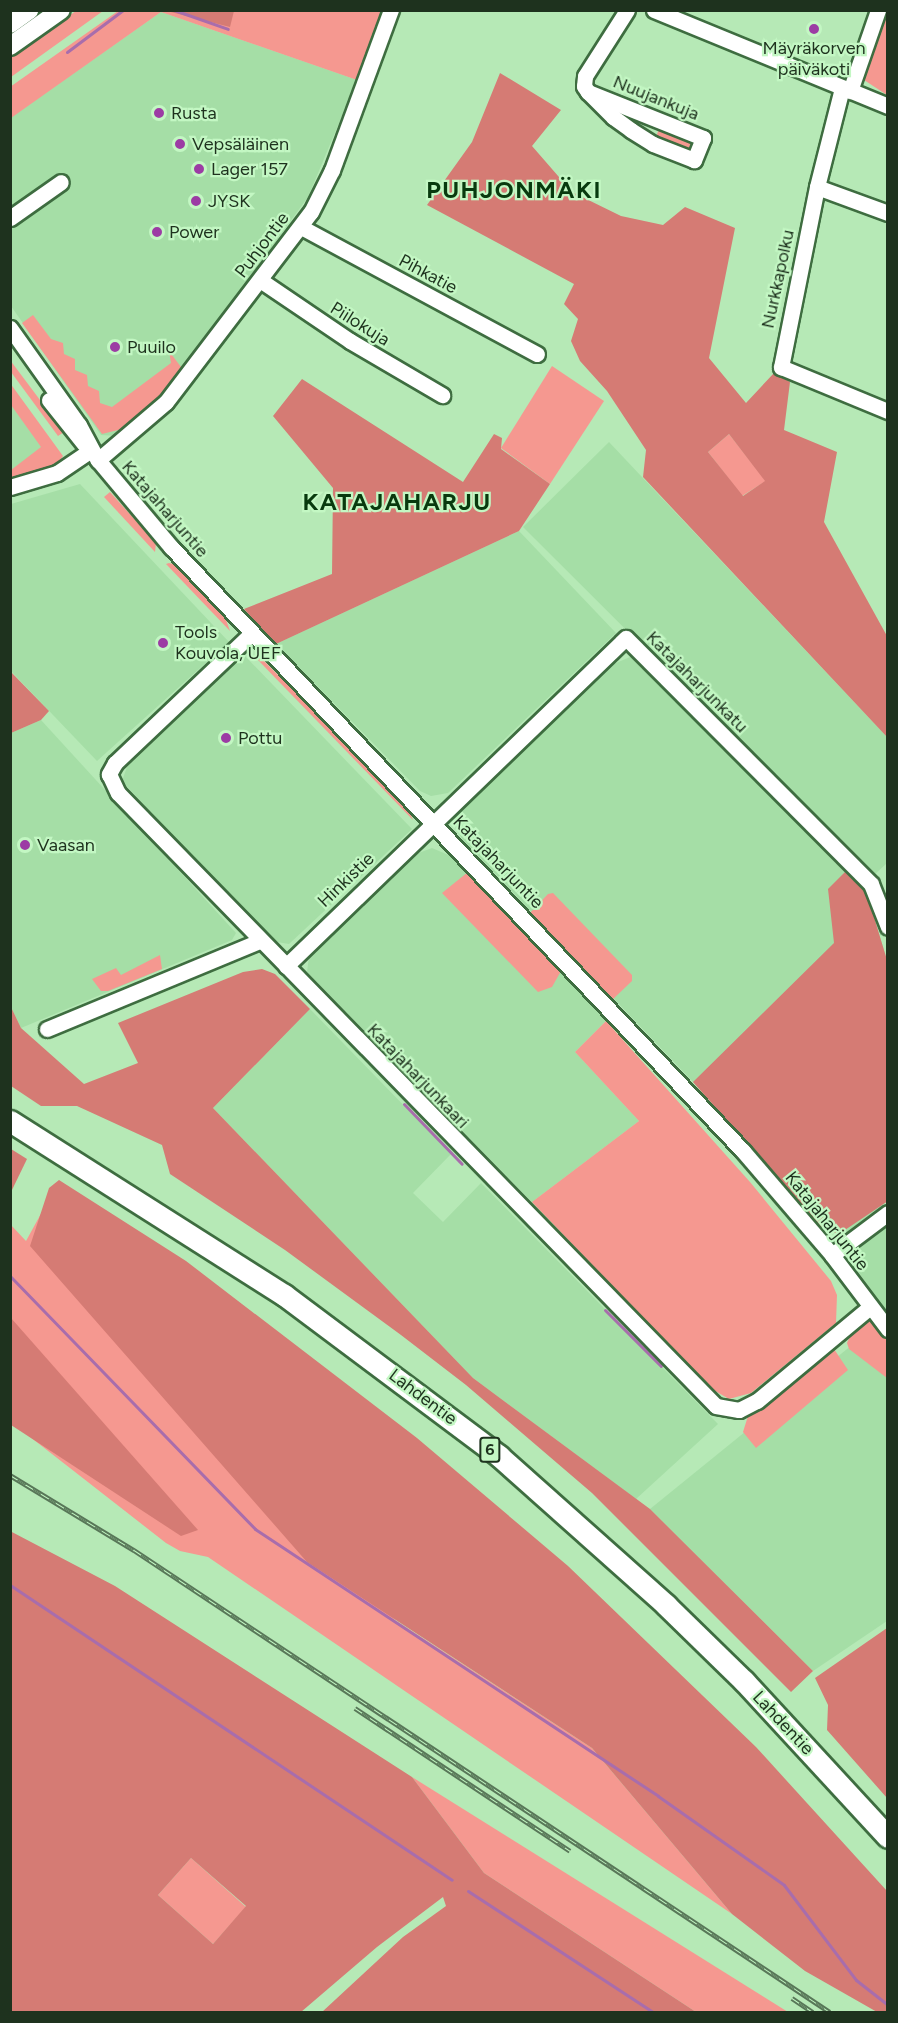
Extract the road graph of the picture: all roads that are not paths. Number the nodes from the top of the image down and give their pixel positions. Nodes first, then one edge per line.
1 (29, 10) edge
2 (61, 10) edge
3 (391, 10) edge
4 (627, 10) edge
5 (654, 10) edge
6 (878, 10) edge
7 (10, 24) edge
8 (10, 46) edge
9 (846, 89) junction
10 (588, 92) junction
11 (888, 106) edge
12 (61, 182) dead end
13 (817, 186) junction
14 (888, 213) edge
15 (10, 218) edge
16 (301, 227) junction
17 (260, 280) junction
18 (10, 328) edge
19 (11, 347) edge
20 (537, 354) dead end
21 (442, 394) dead end
22 (888, 411) edge
23 (94, 455) junction
24 (10, 487) edge
25 (252, 633) junction
26 (434, 823) junction
27 (888, 927) edge
28 (259, 941) junction
29 (286, 966) junction
30 (47, 1029) dead end
31 (10, 1121) edge
32 (888, 1213) edge
33 (832, 1255) junction
34 (870, 1307) junction
35 (888, 1329) edge
36 (888, 1837) edge

1 - 7 main road
2 - 8 main road
3 - 16 street, Puhjontie
4 - 10 street, Nuujankuja
5 - 9 street
6 - 9 street, Nurkkapolku
9 - 11 street
9 - 13 street, Nurkkapolku
10 - 10 street, Nuujankuja
12 - 15 street
13 - 14 street
13 - 22 street, Nurkkapolku
16 - 17 street, Puhjontie
16 - 20 street, Pihkatie
17 - 21 street, Piilokuja
17 - 23 street, Puhjontie
18 - 23 street, Katajaharjuntie
19 - 23 street, Katajaharjuntie
23 - 24 street, Puhjontie
23 - 25 street, Katajaharjuntie
25 - 26 street, Katajaharjuntie
25 - 28 street, Katajaharjunkaari
26 - 27 street, Katajaharjunkatu
26 - 29 street, Hinkistie
26 - 33 street, Katajaharjuntie
28 - 29 street, Katajaharjunkaari
28 - 30 street
29 - 34 street, Katajaharjunkaari
31 - 36 highway, Lahdentie / 6
32 - 33 street
33 - 34 street, Katajaharjuntie
34 - 35 street, Katajaharjuntie

